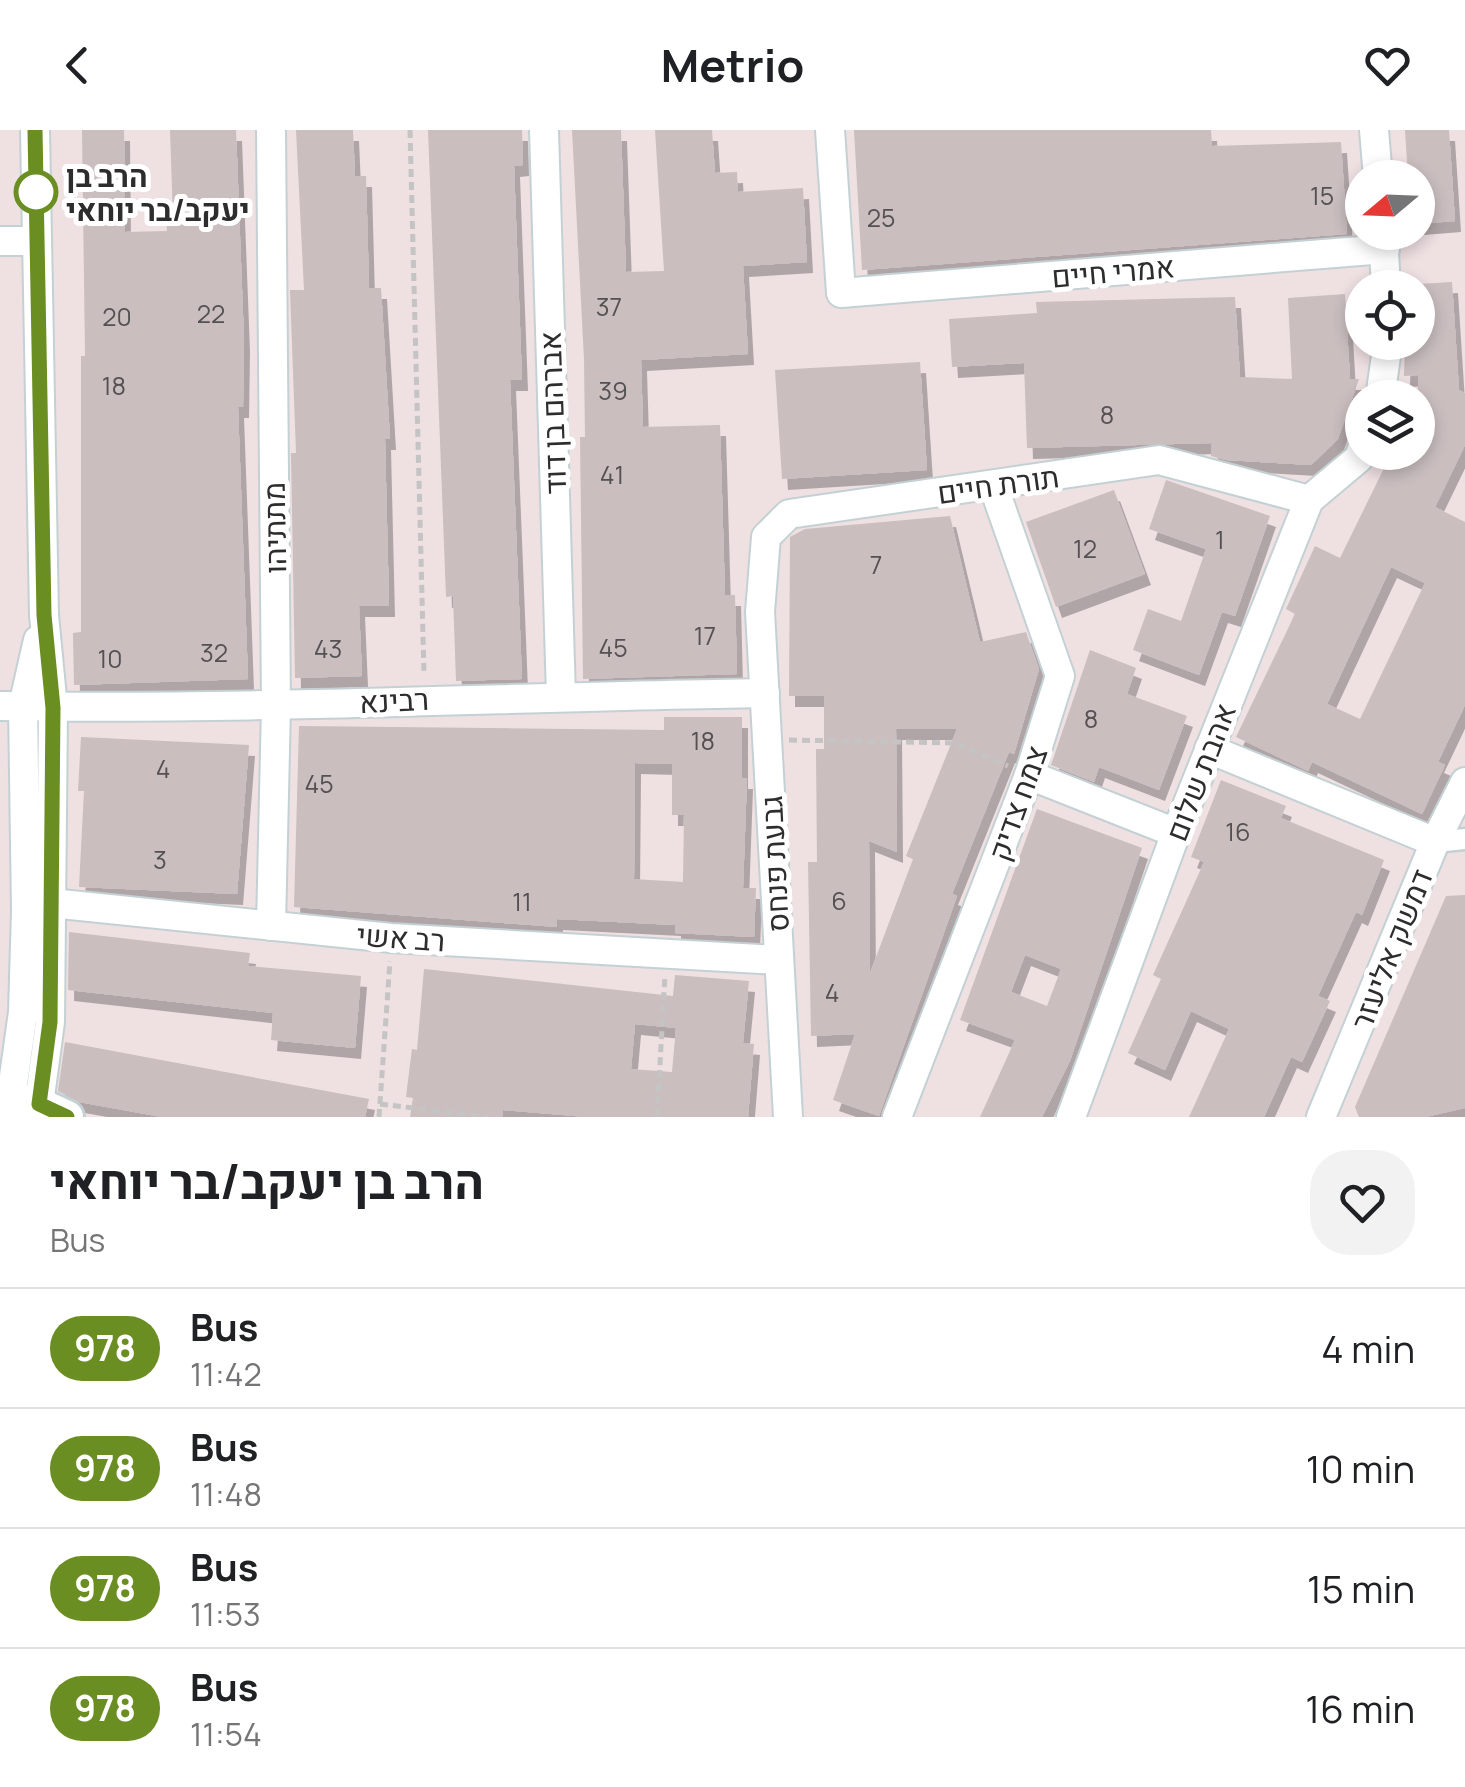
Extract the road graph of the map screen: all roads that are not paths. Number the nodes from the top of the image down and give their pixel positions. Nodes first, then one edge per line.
1 (35, 130) edge
2 (271, 130) edge
3 (544, 130) edge
4 (830, 130) edge
5 (1374, 130) edge
6 (1376, 160) edge
7 (0, 241) edge
8 (37, 241) junction
9 (1345, 245) edge
10 (1345, 470) edge
11 (993, 484) junction
12 (1309, 500) junction
13 (760, 612) joint
14 (44, 615) junction
15 (765, 693) junction
16 (561, 696) junction
17 (12, 706) edge
18 (276, 706) junction
19 (53, 708) junction
20 (1209, 749) junction
21 (1029, 775) junction
22 (1465, 782) edge
23 (1176, 833) junction
24 (1465, 839) edge
25 (1435, 842) junction
26 (39, 907) junction
27 (271, 926) junction
28 (778, 960) junction
29 (23, 1012) junction
30 (0, 1041) edge
31 (27, 1108) edge
32 (788, 1117) edge
33 (897, 1117) edge
34 (1071, 1117) edge
35 (1322, 1117) edge

1 - 8 street
2 - 18 street, מתתיהו
3 - 16 street, אברהם בן דוד
4 - 9 street, אמרי חיים
5 - 6 street
7 - 8 street
8 - 14 street
10 - 12 street, אהבת שלום
11 - 12 street, תורת חיים
11 - 13 street, תורת חיים
11 - 21 street, צמח צדיק
12 - 20 street, אהבת שלום
13 - 15 street, גבעת פנחס
14 - 17 street
14 - 19 street
15 - 16 street, רבינא
15 - 28 street, גבעת פנחס
16 - 18 street, רבינא
17 - 19 street, רבינא
17 - 26 street
18 - 19 street, רבינא
18 - 27 street, מתתיהו
19 - 26 street
20 - 23 street, אהבת שלום
20 - 25 street
21 - 23 street
21 - 33 street, צמח צדיק
22 - 25 street, דמשק אליעזר
23 - 34 street, אהבת שלום
24 - 25 street
25 - 35 street, דמשק אליעזר
26 - 27 street, רב אשי
26 - 29 street
26 - 31 street
27 - 28 street, רב אשי
28 - 32 street, גבעת פנחס
29 - 30 street
29 - 31 street

